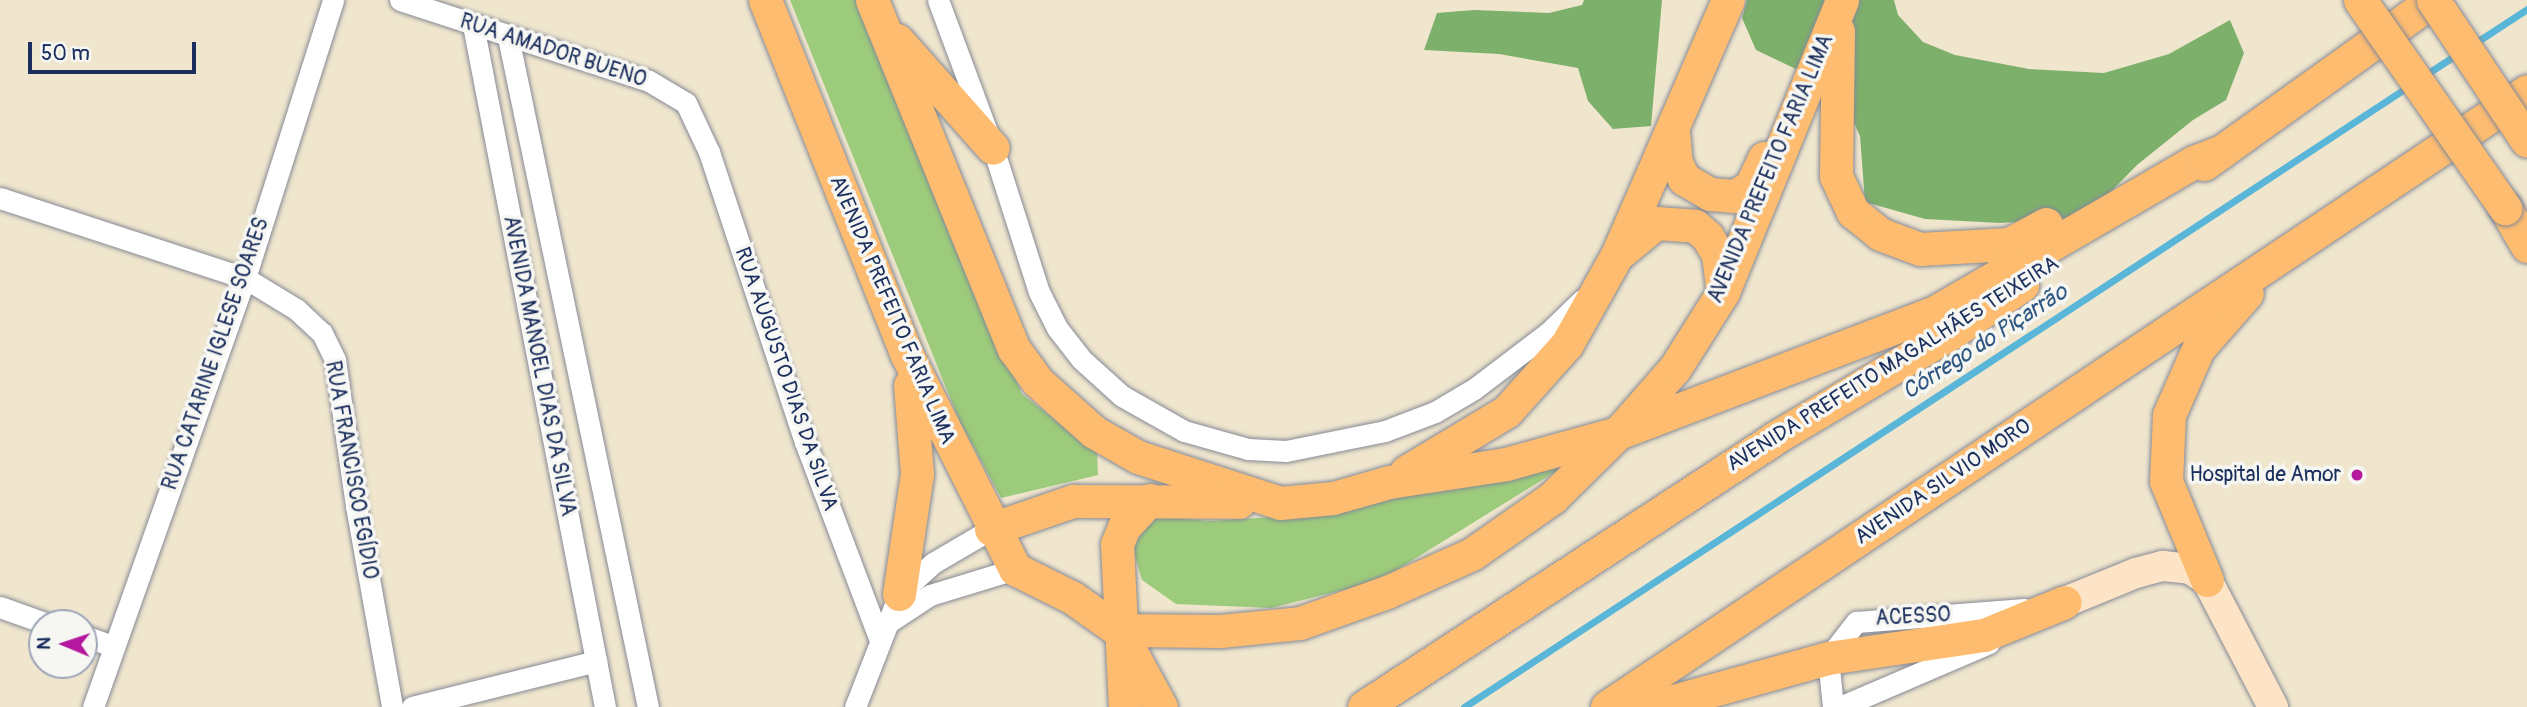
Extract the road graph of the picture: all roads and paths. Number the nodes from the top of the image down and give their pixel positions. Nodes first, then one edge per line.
1 (333, 0) edge
2 (400, 0) edge
3 (765, 0) edge
4 (938, 0) edge
5 (1728, 0) edge
6 (2360, 0) edge
7 (2433, 0) edge
8 (1841, 3) edge
9 (877, 12) edge
10 (473, 25) junction
11 (508, 37) junction
12 (2353, 57) junction
13 (515, 65) junction
14 (482, 73) junction
15 (1807, 85) junction
16 (2527, 91) edge
17 (696, 118) joint
18 (1673, 131) junction
19 (2527, 141) edge
20 (993, 148) junction
21 (2222, 151) junction
22 (0, 198) edge
23 (2527, 246) edge
24 (2279, 257) junction
25 (1610, 267) junction
26 (245, 278) junction
27 (1723, 292) junction
28 (907, 355) junction
29 (1618, 433) junction
30 (1388, 482) junction
31 (1149, 500) junction
32 (1280, 503) junction
33 (991, 528) junction
34 (1015, 569) junction
35 (2207, 580) junction
36 (2065, 602) junction
37 (0, 607) edge
38 (28, 617) edge
39 (889, 619) junction
40 (1118, 630) junction
41 (98, 641) edge
42 (113, 646) junction
43 (1828, 658) junction
44 (596, 661) junction
45 (93, 707) edge
46 (393, 707) edge
47 (412, 707) edge
48 (605, 707) edge
49 (648, 707) edge
50 (855, 707) edge
51 (1125, 707) edge
52 (1161, 707) edge
53 (1364, 707) edge
54 (1607, 707) edge
55 (1652, 707) edge
56 (1833, 707) edge
57 (1840, 707) edge
58 (2273, 707) edge

1 - 26 street, RUA CATARINE IGLESE SOARES
2 - 10 street, RUA AMADOR BUENO
3 - 28 main road, AVENIDA PREFEITO FARIA LIMA
4 - 20 street
5 - 18 main road
6 - 23 main road, bridge
7 - 12 main road, AVENIDA PREFEITO MAGALHÃES TEIXEIRA
7 - 19 main road, bridge
8 - 12 main road
8 - 15 main road, AVENIDA PREFEITO FARIA LIMA
9 - 20 main road
9 - 32 main road
10 - 11 street, RUA AMADOR BUENO
10 - 14 street, AVENIDA MANOEL DIAS DA SILVA
11 - 13 street, AVENIDA MANOEL DIAS DA SILVA
11 - 17 street, RUA AMADOR BUENO
12 - 21 main road, AVENIDA PREFEITO MAGALHÃES TEIXEIRA
13 - 14 street
13 - 49 street, AVENIDA MANOEL DIAS DA SILVA
14 - 44 street, AVENIDA MANOEL DIAS DA SILVA
15 - 18 main road
15 - 27 main road, AVENIDA PREFEITO FARIA LIMA
16 - 24 main road
17 - 39 street, RUA AUGUSTO DIAS DA SILVA
18 - 25 main road
20 - 25 street
21 - 29 main road, AVENIDA PREFEITO MAGALHÃES TEIXEIRA
21 - 53 main road, AVENIDA PREFEITO MAGALHÃES TEIXEIRA
22 - 26 street, RUA FRANCISCO EGÍDIO
24 - 35 main road
24 - 54 main road, AVENIDA SILVIO MORO
25 - 27 main road
25 - 30 main road
26 - 42 street, RUA CATARINE IGLESE SOARES
26 - 46 street, RUA FRANCISCO EGÍDIO
27 - 29 main road, AVENIDA PREFEITO FARIA LIMA
28 - 33 main road, AVENIDA PREFEITO FARIA LIMA
28 - 39 main road
29 - 30 main road
29 - 40 main road, AVENIDA PREFEITO FARIA LIMA
30 - 32 main road
31 - 32 main road
31 - 33 main road
31 - 40 main road
33 - 34 main road, AVENIDA PREFEITO FARIA LIMA
33 - 39 street
34 - 39 street
34 - 40 main road
35 - 36 street
35 - 58 street
36 - 43 main road
36 - 57 street
37 - 38 street
39 - 50 street
40 - 51 main road
40 - 52 main road
41 - 42 street
42 - 45 street, RUA CATARINE IGLESE SOARES
43 - 55 main road
43 - 56 street
44 - 47 street
44 - 48 street, AVENIDA MANOEL DIAS DA SILVA

